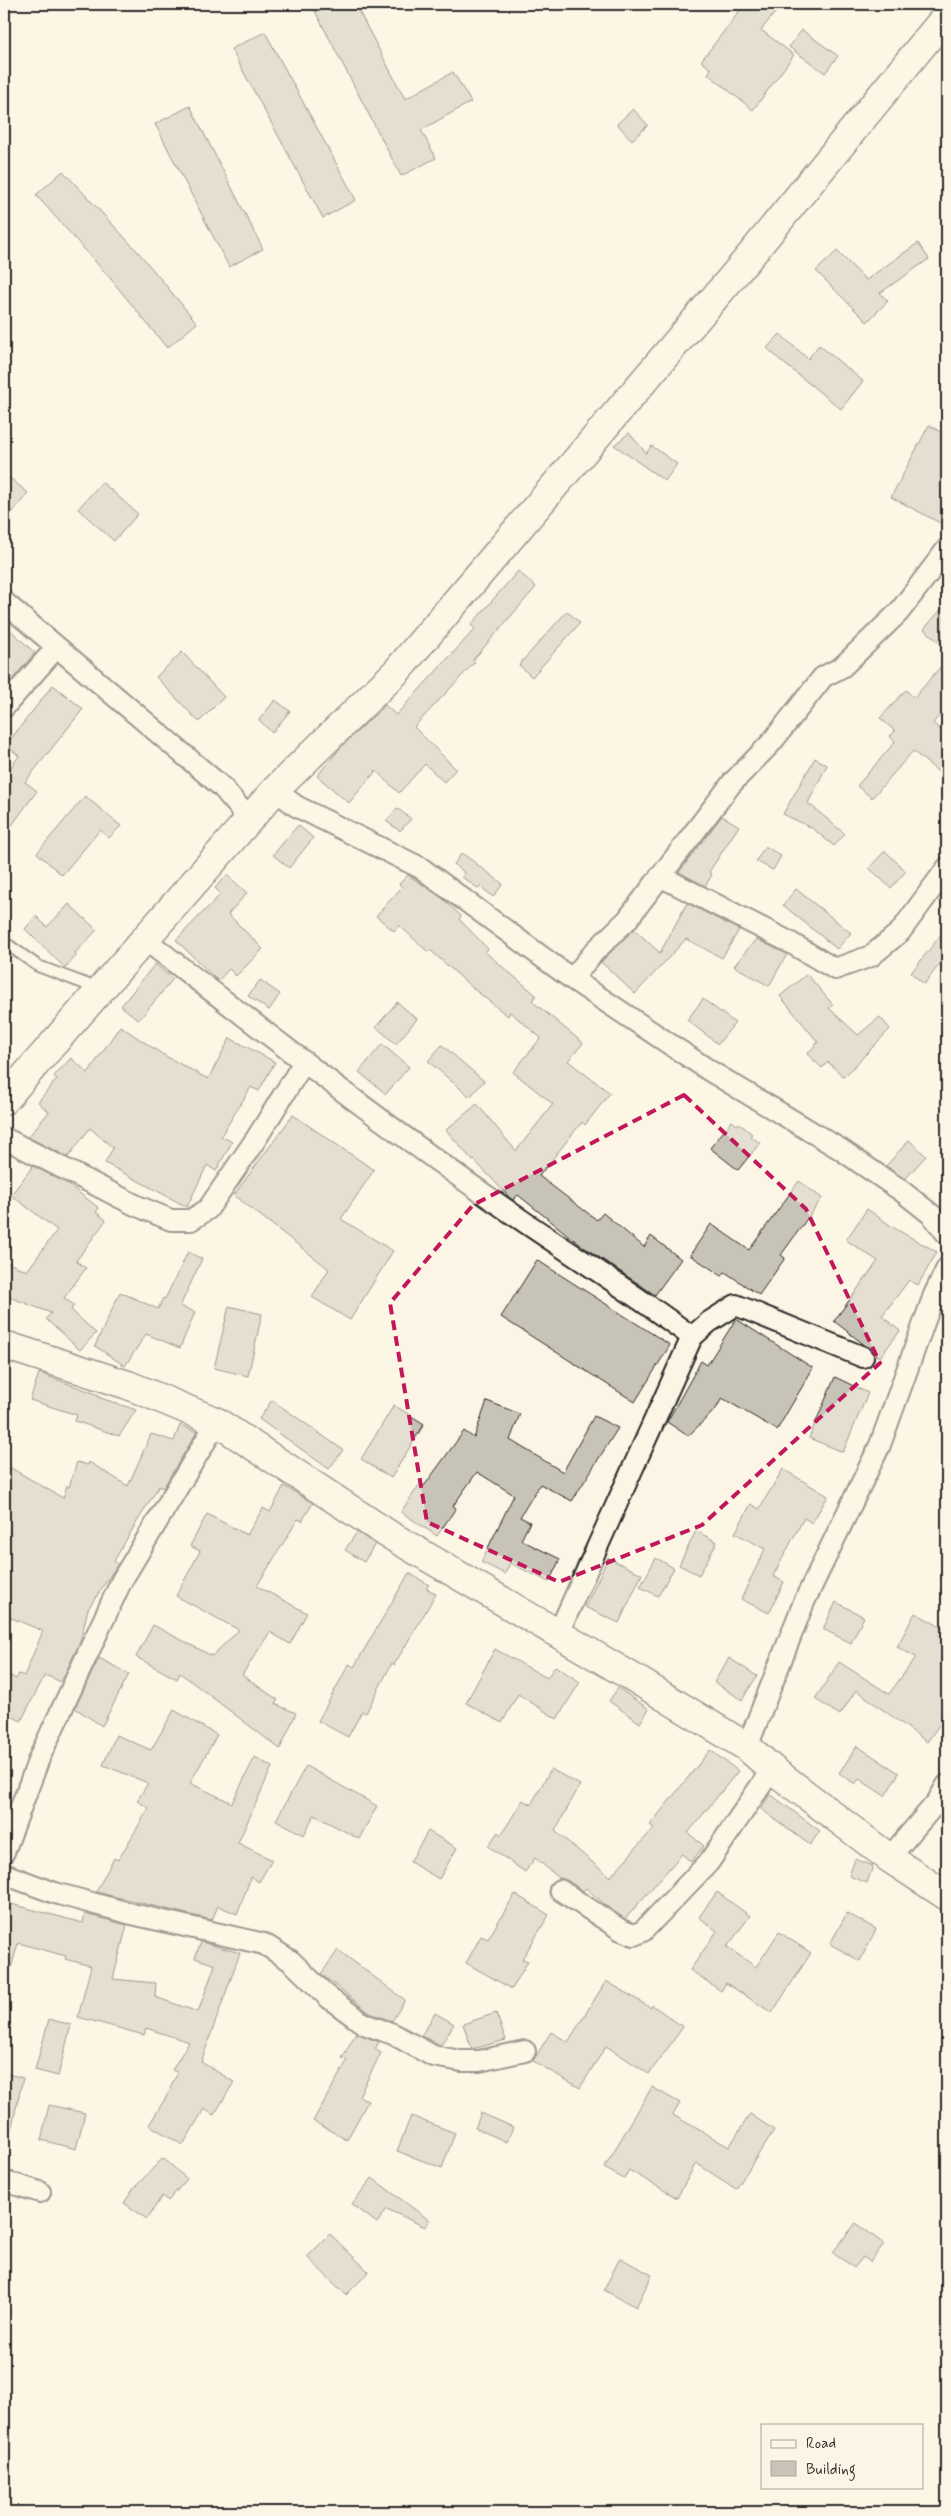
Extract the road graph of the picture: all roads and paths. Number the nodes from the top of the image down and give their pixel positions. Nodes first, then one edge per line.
1 (947, 15) edge
2 (944, 559) edge
3 (4, 602) edge
4 (56, 648) junction
5 (4, 707) edge
6 (274, 790) junction
7 (249, 819) junction
8 (947, 868) edge
9 (660, 876) junction
10 (143, 938) junction
11 (4, 942) edge
12 (572, 979) junction
13 (100, 989) junction
14 (304, 1062) junction
15 (4, 1100) edge
16 (4, 1138) edge
17 (947, 1234) edge
18 (947, 1268) edge
19 (940, 1298) edge
20 (692, 1337) junction
21 (4, 1345) edge
22 (863, 1357) dead end
23 (217, 1422) junction
24 (558, 1634) junction
25 (746, 1747) junction
26 (772, 1769) junction
27 (947, 1785) edge
28 (6, 1839) edge
29 (889, 1858) junction
30 (4, 1874) edge
31 (560, 1890) dead end
32 (947, 1896) edge
33 (525, 2051) dead end
34 (4, 2181) edge
35 (40, 2192) dead end

1 - 6 main road
2 - 9 street
3 - 4 street
4 - 5 street
4 - 7 street
6 - 7 main road
6 - 12 street
7 - 10 main road
8 - 9 street
9 - 12 street
10 - 13 main road
10 - 14 street
11 - 13 lane
12 - 17 street
13 - 15 main road
14 - 16 street
14 - 20 street
18 - 19 street
19 - 25 street
20 - 22 street
20 - 24 street
21 - 23 main road
23 - 24 main road
23 - 28 street
24 - 25 main road
25 - 26 main road
26 - 29 main road
26 - 31 street
27 - 29 street
29 - 32 main road
30 - 33 street
34 - 35 street

